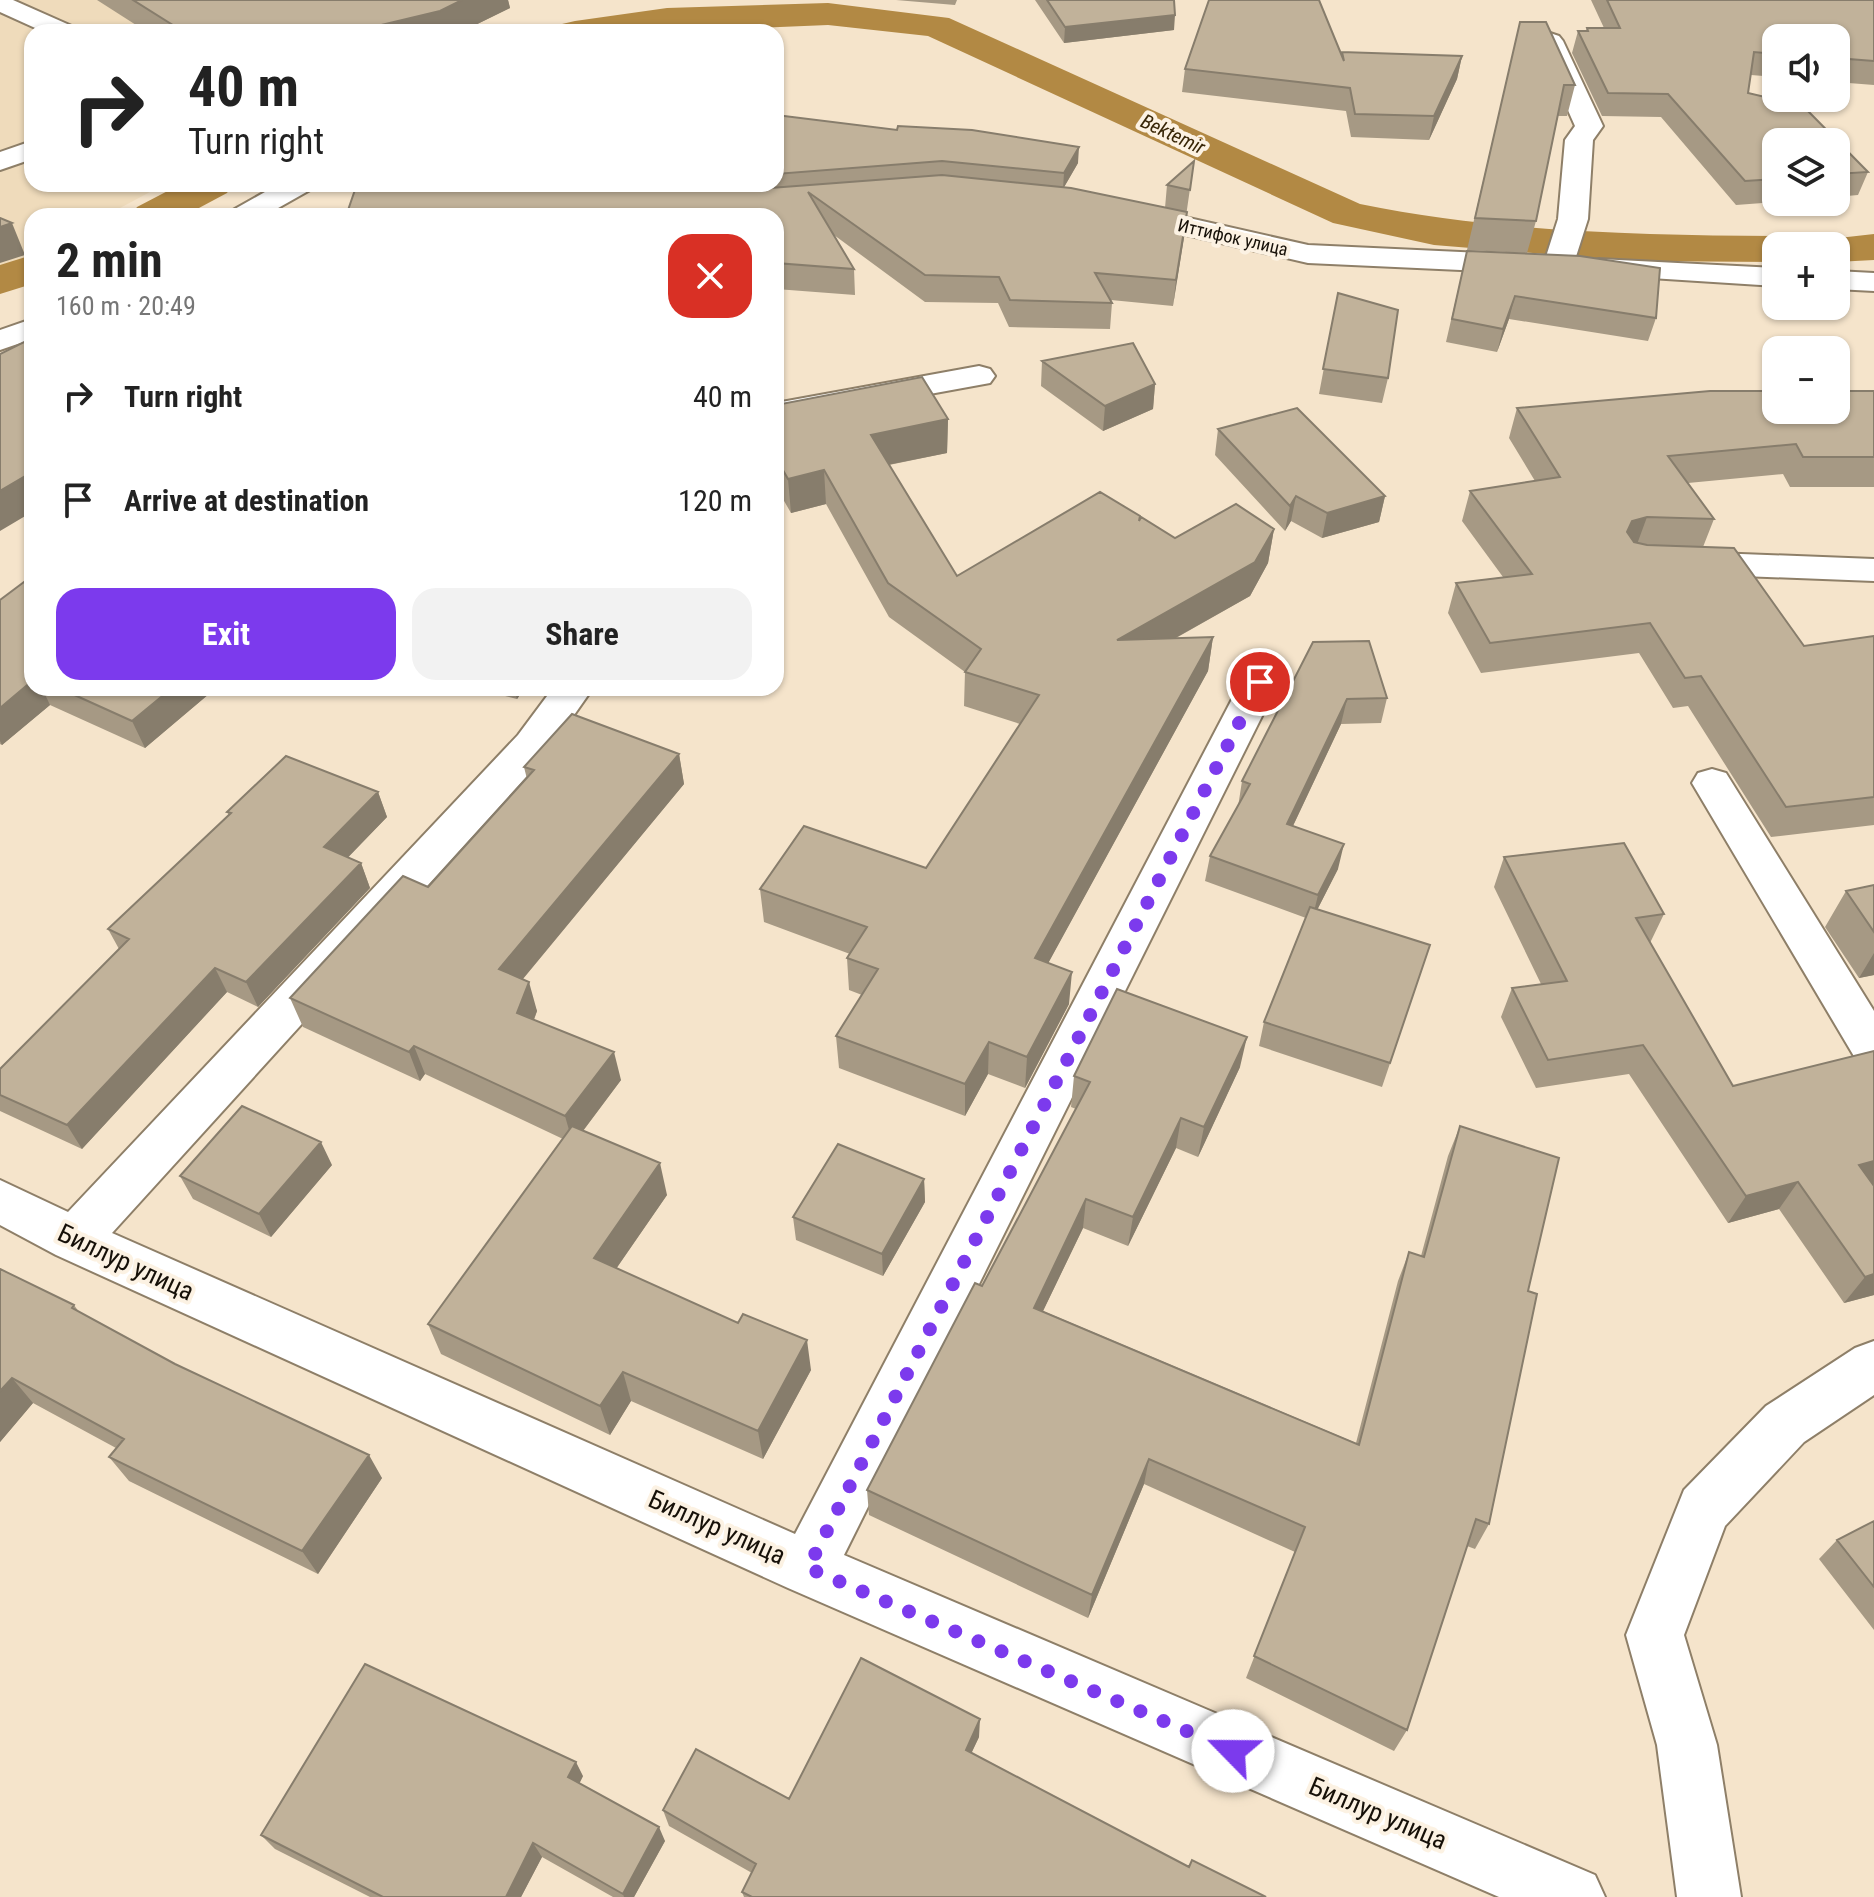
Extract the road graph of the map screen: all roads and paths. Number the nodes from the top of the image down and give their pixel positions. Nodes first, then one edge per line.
1 (6, 4) edge
2 (48, 24) edge
3 (1550, 41) edge
4 (24, 152) edge
5 (0, 162) edge
6 (286, 192) edge
7 (1098, 207) edge
8 (257, 208) edge
9 (1560, 260) junction
10 (1762, 276) edge
11 (1850, 281) edge
12 (1874, 282) edge
13 (24, 331) edge
14 (0, 341) edge
15 (979, 376) dead end
16 (784, 411) edge
17 (1653, 561) edge
18 (1874, 570) edge
19 (1260, 682) dead end
20 (568, 696) edge
21 (1712, 783) dead end
22 (1874, 1050) edge
23 (0, 1201) edge
24 (74, 1240) junction
25 (1874, 1365) edge
26 (808, 1568) junction
27 (1573, 1897) edge
28 (1709, 1897) edge

1 - 2 street
3 - 9 street
4 - 5 street
6 - 8 street
7 - 9 street, Иттифок улица
9 - 10 street, Иттифок улица
11 - 12 street
13 - 14 street
15 - 16 street
17 - 18 street
19 - 26 street
20 - 24 street
21 - 22 street
23 - 24 street, Биллур улица
24 - 26 street, Биллур улица
25 - 28 street
26 - 27 street, Биллур улица

